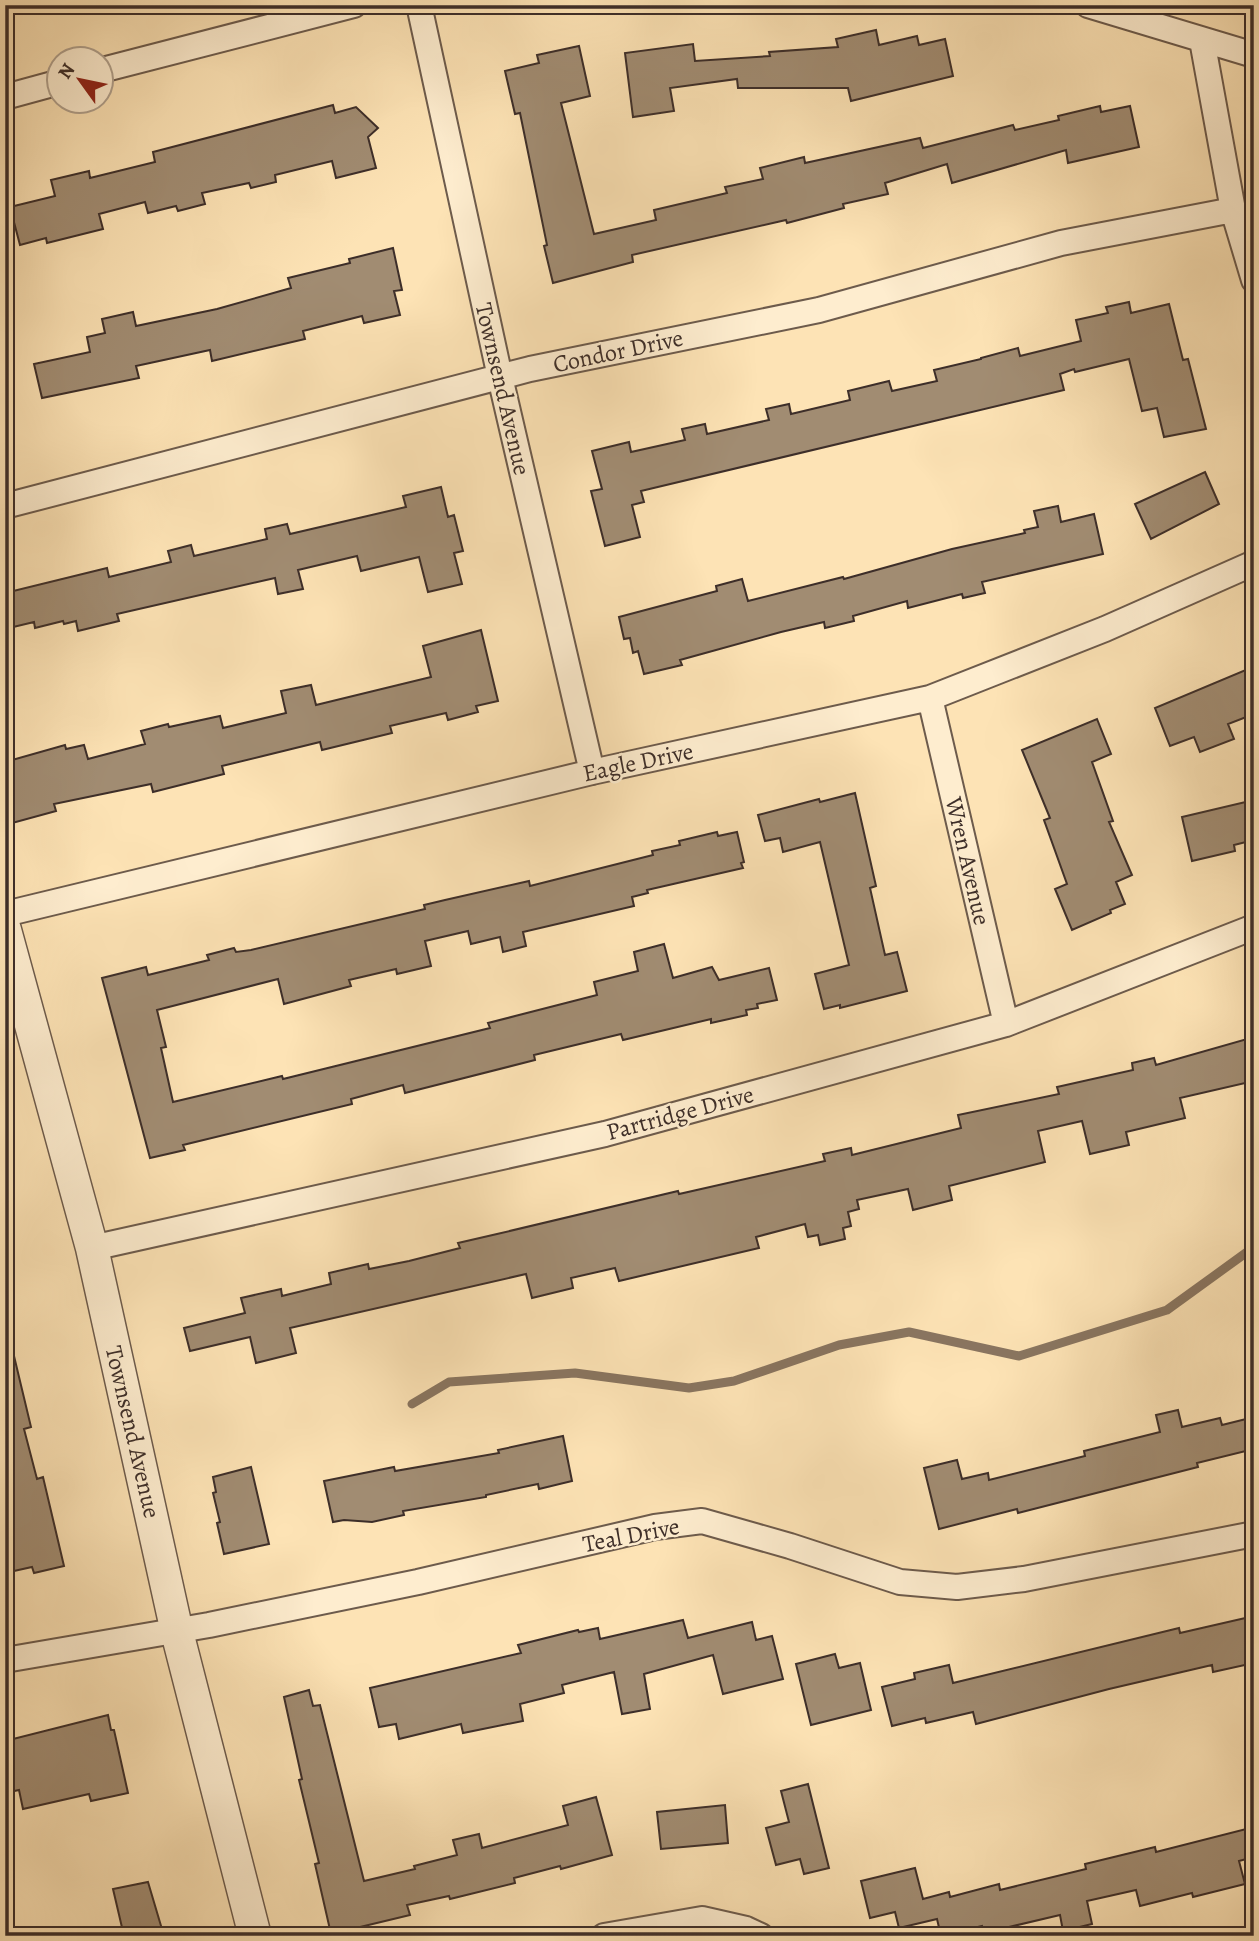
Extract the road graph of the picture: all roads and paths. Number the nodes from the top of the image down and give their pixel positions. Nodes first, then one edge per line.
1 (354, 5) edge
2 (419, 5) edge
3 (1088, 5) edge
4 (1202, 40) junction
5 (1254, 55) edge
6 (116, 66) edge
7 (46, 86) edge
8 (5, 97) edge
9 (1233, 210) junction
10 (1254, 280) edge
11 (500, 377) junction
12 (5, 506) edge
13 (1254, 562) edge
14 (930, 698) junction
15 (592, 772) junction
16 (5, 914) edge
17 (1254, 927) edge
18 (5, 930) edge
19 (1006, 1024) junction
20 (92, 1248) junction
21 (1254, 1534) edge
22 (177, 1632) junction
23 (5, 1660) edge
24 (255, 1936) edge
25 (604, 1936) edge
26 (761, 1936) edge

1 - 6 street
2 - 11 street, Townsend Avenue
3 - 4 street
4 - 5 street
4 - 9 street
7 - 8 street
9 - 10 street
9 - 11 street, Condor Drive
11 - 12 street, Condor Drive
11 - 15 street, Townsend Avenue
13 - 14 street, Eagle Drive
14 - 15 street, Eagle Drive
14 - 19 street, Wren Avenue
15 - 16 street, Eagle Drive
17 - 19 street, Partridge Drive
18 - 20 street, Townsend Avenue
19 - 20 street, Partridge Drive
20 - 22 street, Townsend Avenue
21 - 22 street, Teal Drive
22 - 23 street, Teal Drive
22 - 24 street, Townsend Avenue
25 - 26 street

